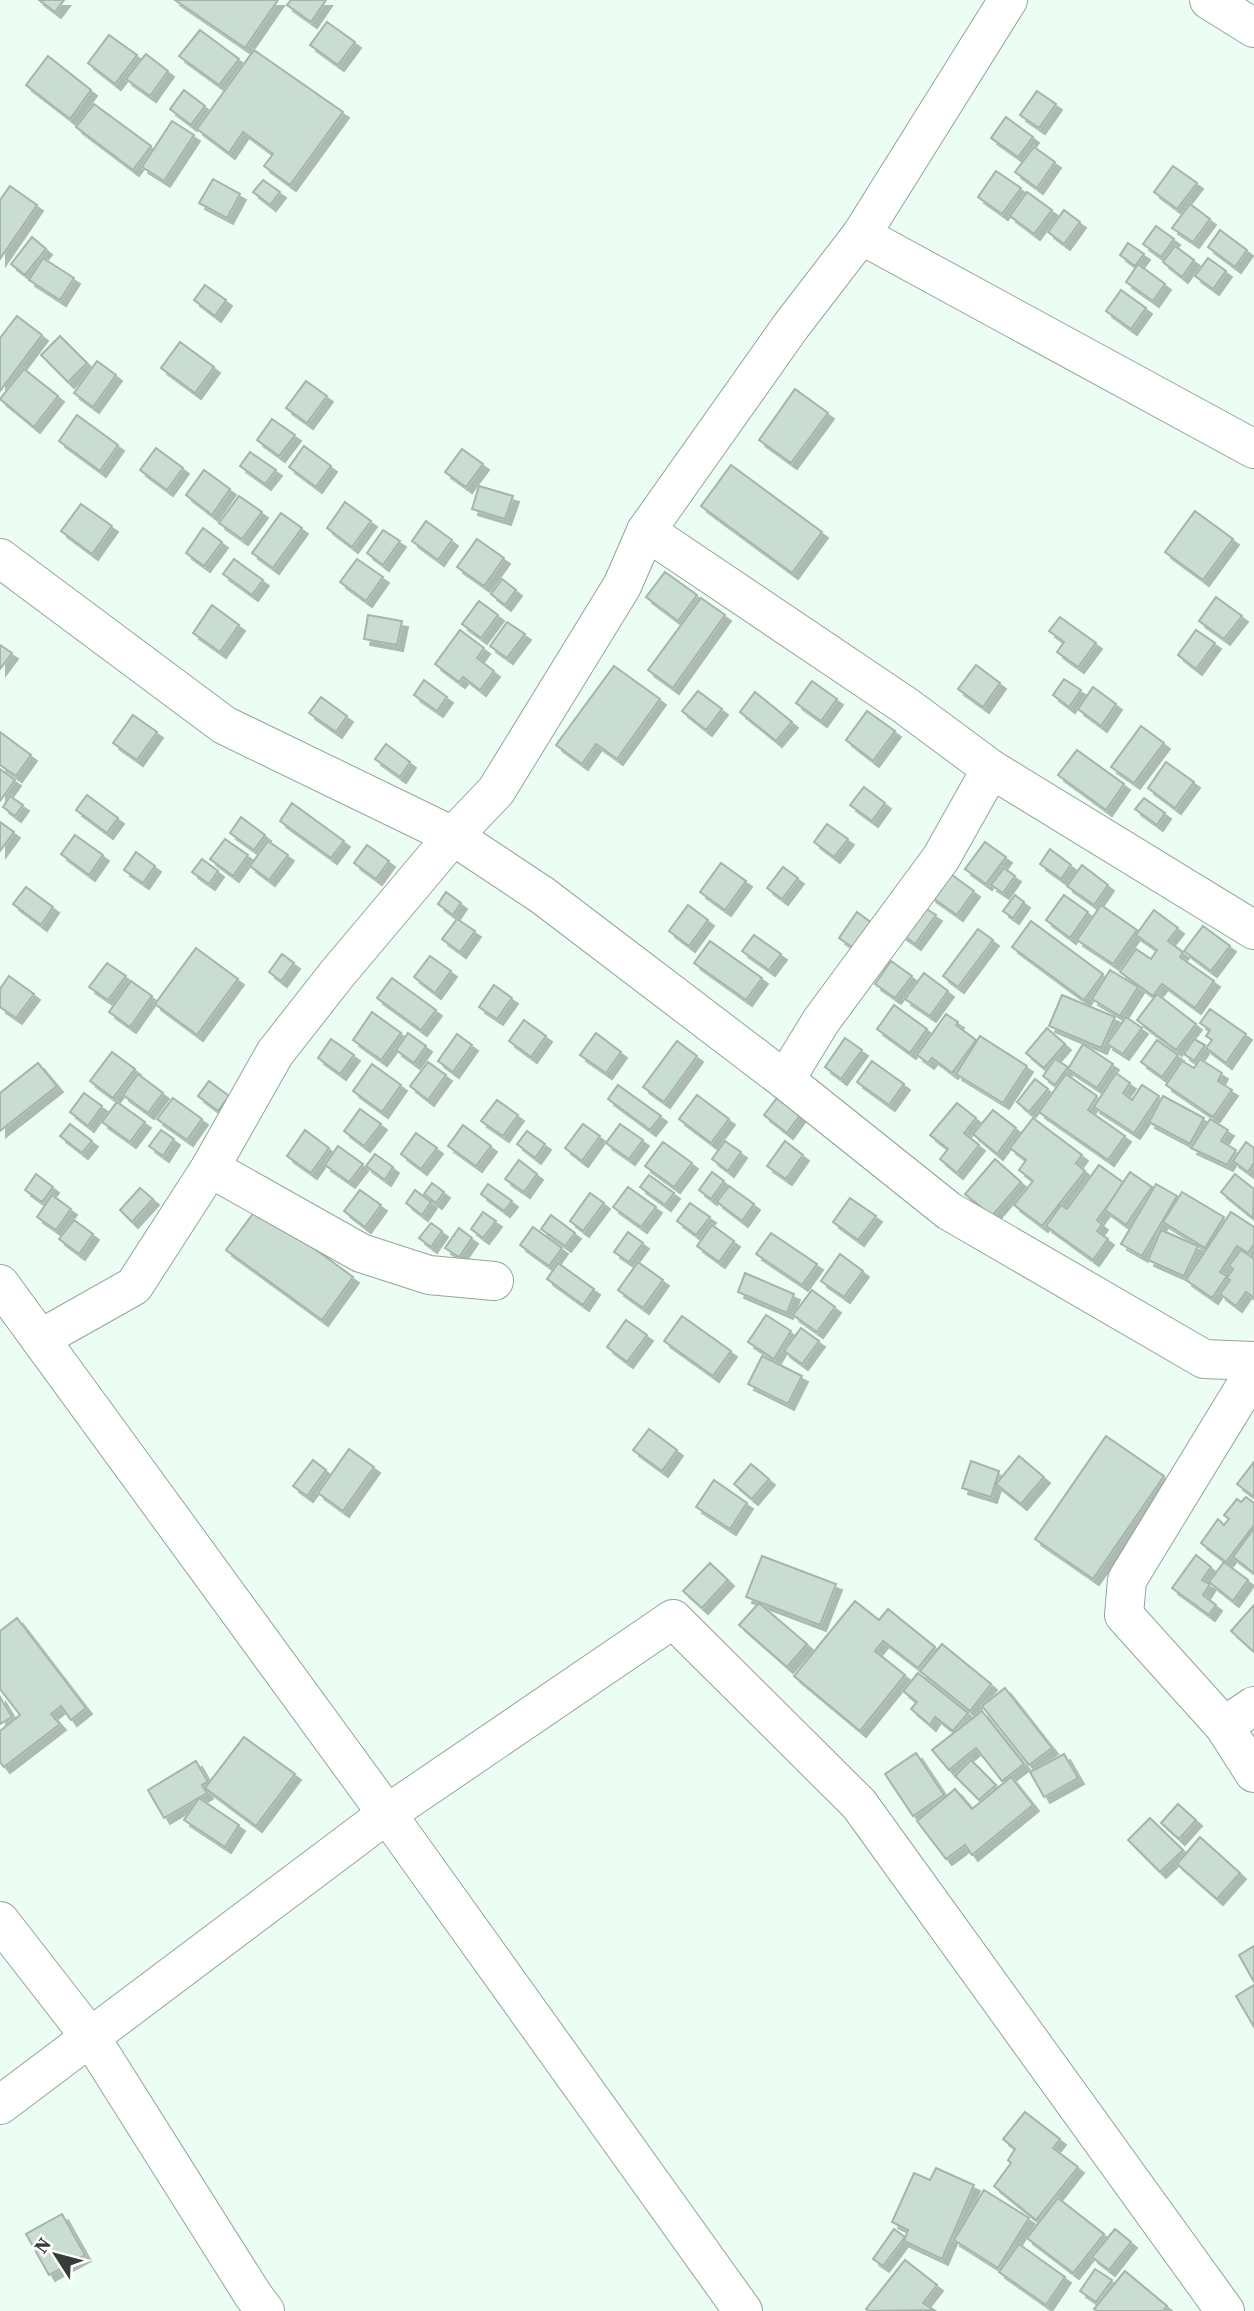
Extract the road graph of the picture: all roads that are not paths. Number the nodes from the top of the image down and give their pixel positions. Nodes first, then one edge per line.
1 (1008, 0) edge
2 (1209, 0) edge
3 (1254, 28) edge
4 (862, 235) junction
5 (1254, 449) edge
6 (646, 531) junction
7 (0, 558) edge
8 (991, 769) junction
9 (453, 836) junction
10 (1254, 930) edge
11 (785, 1080) junction
12 (209, 1168) junction
13 (494, 1281) dead end
14 (0, 1284) edge
15 (40, 1339) junction
16 (1254, 1361) edge
17 (1254, 1372) edge
18 (1239, 1716) edge
19 (1254, 1773) edge
20 (387, 1814) junction
21 (0, 1921) edge
22 (91, 2038) junction
23 (0, 2105) edge
24 (265, 2311) edge
25 (743, 2311) edge
26 (1225, 2311) edge

1 - 4 street
2 - 3 street
4 - 5 street
4 - 6 street
6 - 8 street
6 - 9 street
7 - 9 street
8 - 10 street
8 - 11 street
9 - 11 street
9 - 12 street
11 - 16 street
12 - 13 street
12 - 15 street
14 - 15 street
15 - 20 street
17 - 18 street
18 - 19 street
20 - 22 street
20 - 25 street
20 - 26 street
21 - 22 street
22 - 23 street
22 - 24 street

